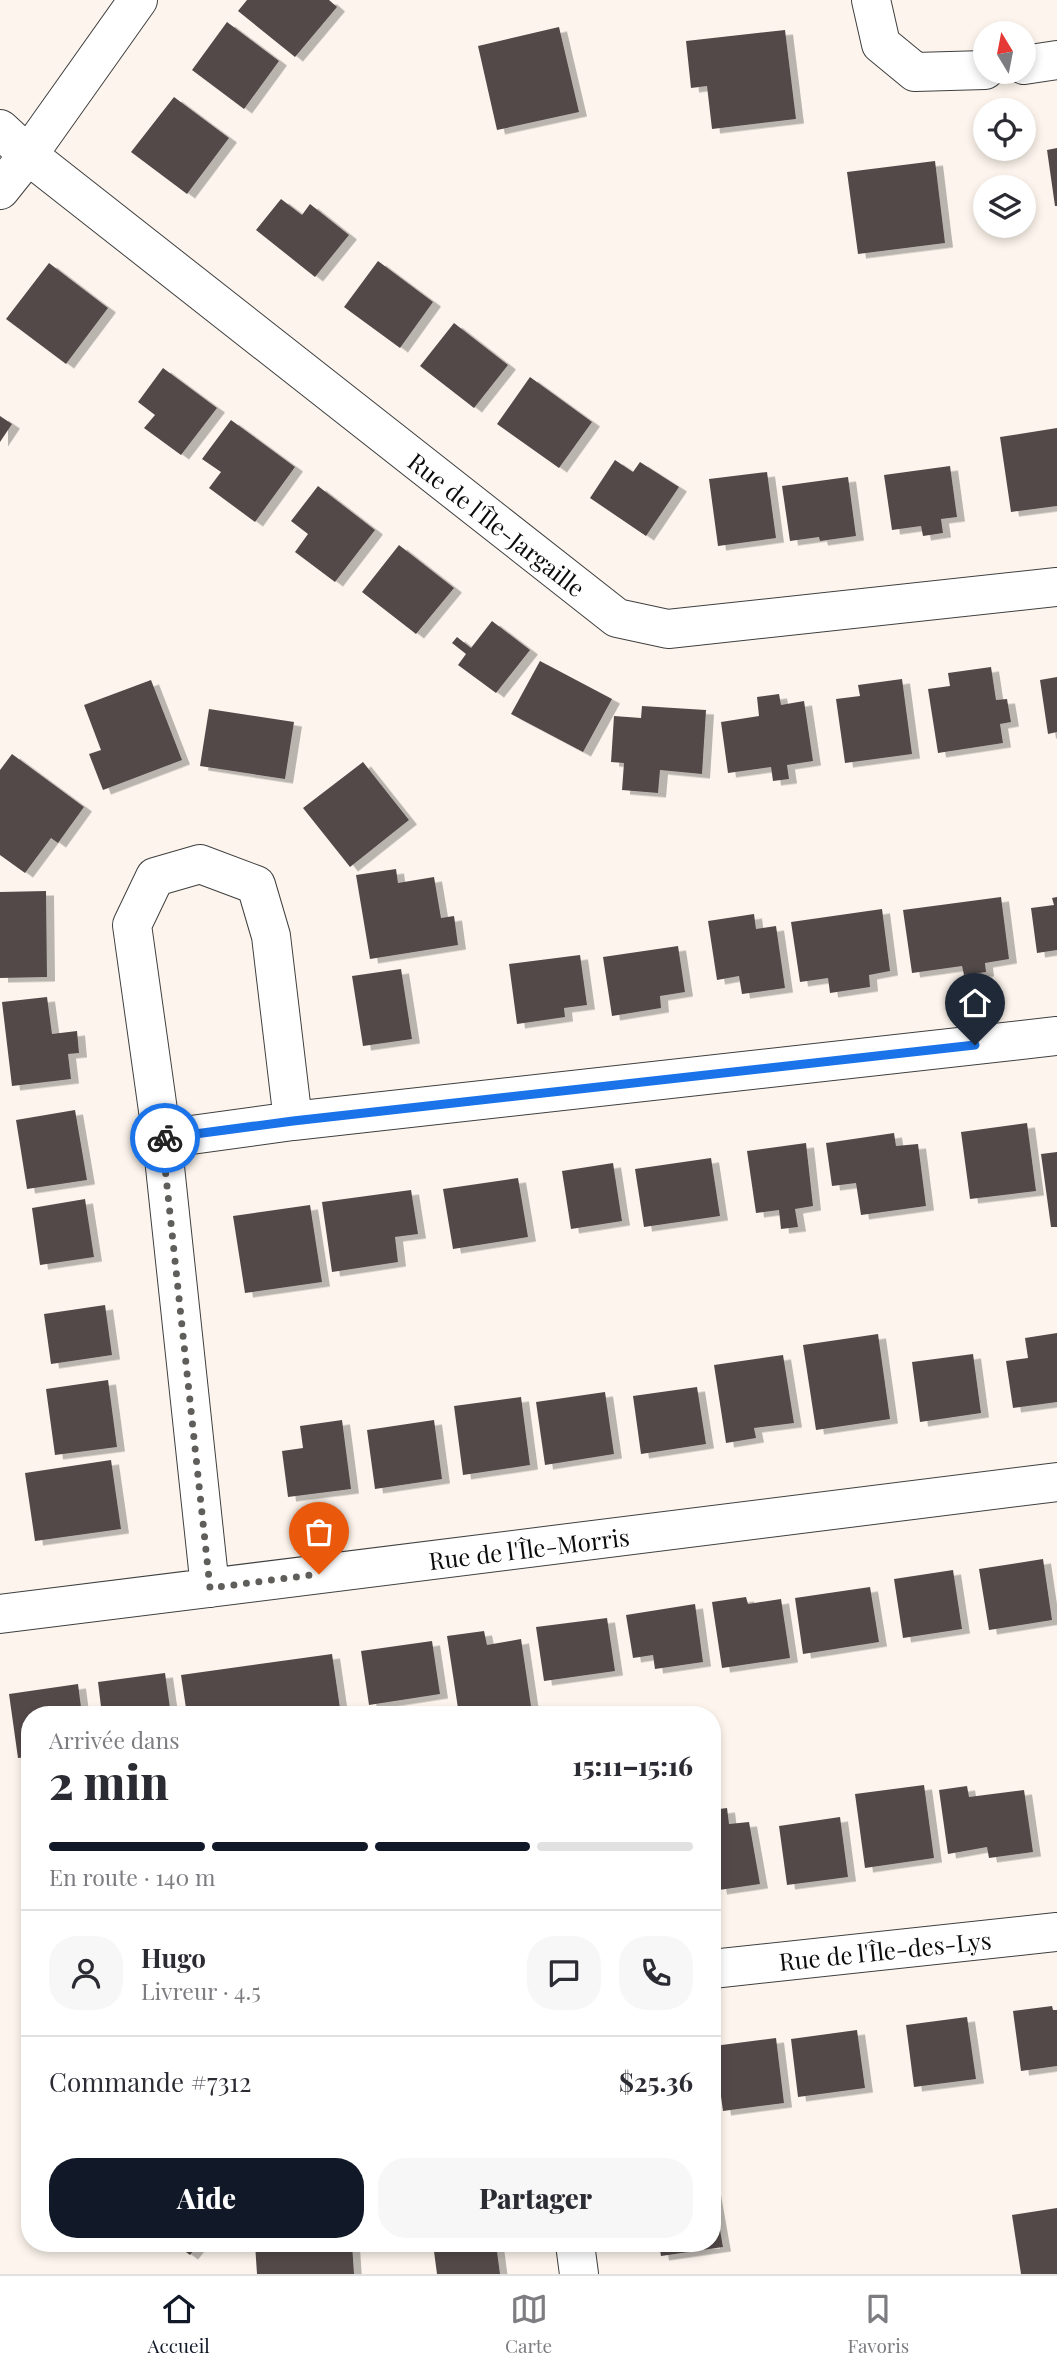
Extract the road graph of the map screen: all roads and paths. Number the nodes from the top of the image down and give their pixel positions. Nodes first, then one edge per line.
1 (138, 0) edge
2 (871, 0) edge
3 (1057, 60) edge
4 (1036, 63) edge
5 (973, 70) edge
6 (0, 129) edge
7 (28, 155) junction
8 (0, 190) edge
9 (1057, 587) edge
10 (1057, 1036) edge
11 (293, 1121) junction
12 (162, 1139) junction
13 (1057, 1482) edge
14 (210, 1588) junction
15 (0, 1614) edge
16 (1057, 1931) edge
17 (721, 1968) edge
18 (576, 2252) edge
19 (579, 2274) edge

1 - 7 street
2 - 5 street
3 - 4 street
6 - 7 street, Rue de l'Île-Jargaille
7 - 8 street
7 - 9 street, Rue de l'Île-Jargaille
10 - 11 street
11 - 12 street
11 - 12 street
12 - 14 street
13 - 14 street, Rue de l'Île-Morris
14 - 15 street, Rue de l'Île-Morris
16 - 17 street, Rue de l'Île-des-Lys
18 - 19 street

